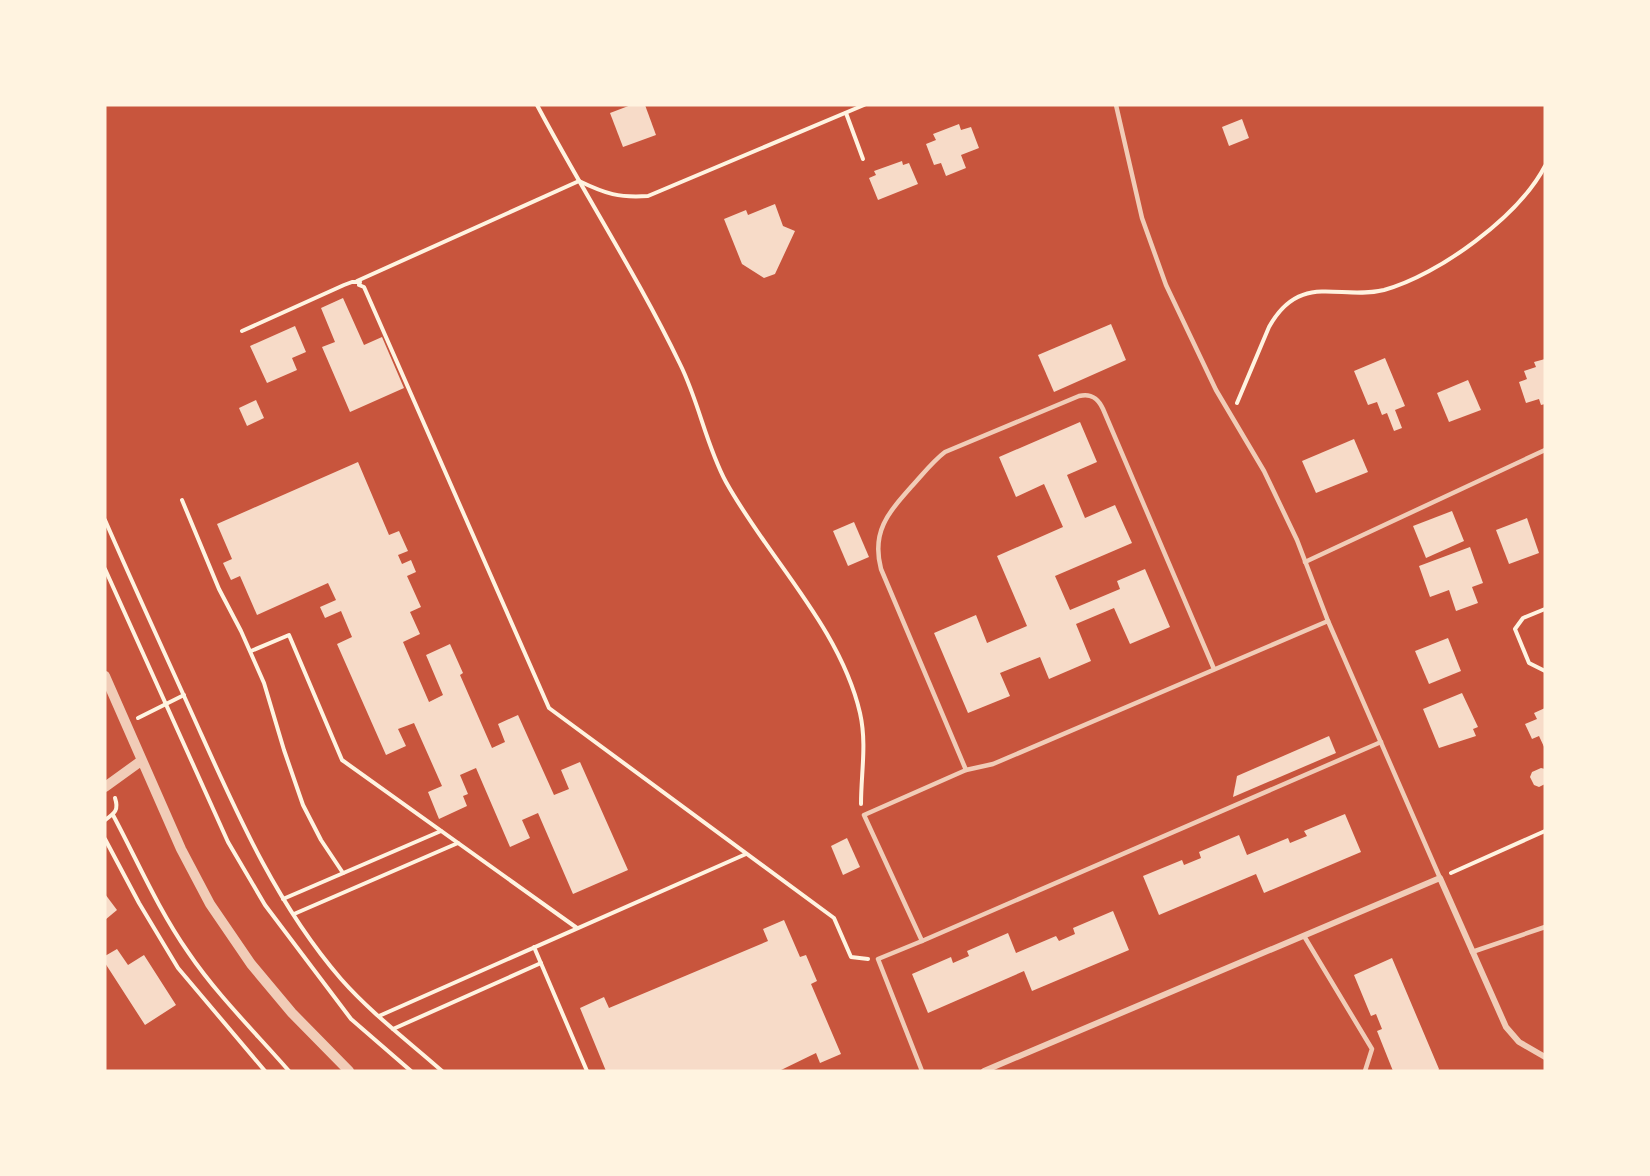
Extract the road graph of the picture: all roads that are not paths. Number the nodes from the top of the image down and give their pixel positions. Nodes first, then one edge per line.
1 (1116, 105) edge
2 (1545, 450) edge
3 (1305, 562) junction
4 (1328, 621) junction
5 (1214, 669) junction
6 (105, 676) edge
7 (1381, 742) junction
8 (141, 761) junction
9 (966, 770) junction
10 (105, 787) edge
11 (1440, 878) junction
12 (1545, 927) edge
13 (1304, 936) junction
14 (921, 941) junction
15 (1472, 952) junction
16 (1545, 1057) edge
17 (349, 1071) edge
18 (922, 1071) edge
19 (984, 1071) edge
20 (1365, 1071) edge

1 - 3 lane
2 - 3 lane
3 - 4 lane
4 - 5 lane
4 - 7 lane
5 - 9 lane
5 - 9 lane
6 - 8 street
7 - 11 lane
7 - 14 lane
8 - 10 street
8 - 17 street
9 - 14 lane
11 - 13 street
11 - 15 street
12 - 15 lane
13 - 19 street
13 - 20 lane
14 - 18 lane
15 - 16 street

